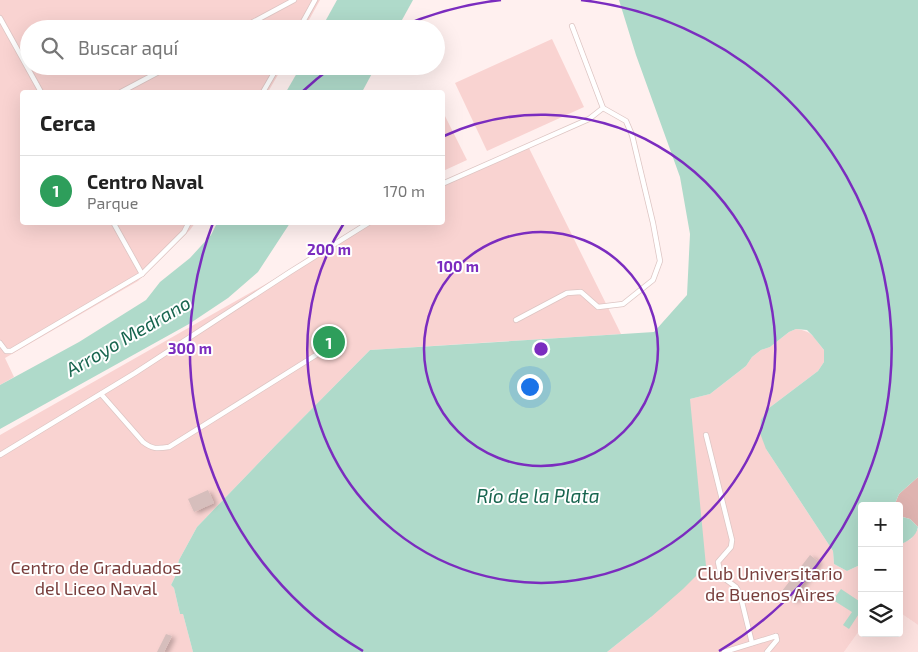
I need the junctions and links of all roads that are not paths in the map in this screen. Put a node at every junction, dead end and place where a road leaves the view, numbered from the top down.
1 (294, 0) edge
2 (315, 0) edge
3 (0, 18) edge
4 (257, 20) edge
5 (304, 20) edge
6 (572, 26) dead end
7 (20, 54) edge
8 (32, 75) edge
9 (153, 75) edge
10 (273, 75) edge
11 (40, 90) edge
12 (125, 90) edge
13 (264, 90) edge
14 (603, 108) junction
15 (445, 183) edge
16 (115, 225) edge
17 (188, 225) edge
18 (365, 225) edge
19 (142, 274) junction
20 (516, 320) dead end
21 (0, 343) edge
22 (316, 356) dead end
23 (101, 394) junction
24 (706, 435) dead end
25 (0, 455) edge
26 (752, 644) junction
27 (724, 652) edge
28 (767, 652) edge

1 - 4 lane
2 - 5 lane
3 - 7 lane
6 - 14 lane
8 - 11 lane
9 - 12 lane
10 - 13 lane
14 - 15 lane
14 - 20 lane
16 - 19 lane
17 - 19 lane
18 - 23 lane
19 - 21 lane
22 - 23 lane
23 - 25 lane
24 - 26 lane
26 - 27 lane
26 - 28 lane

